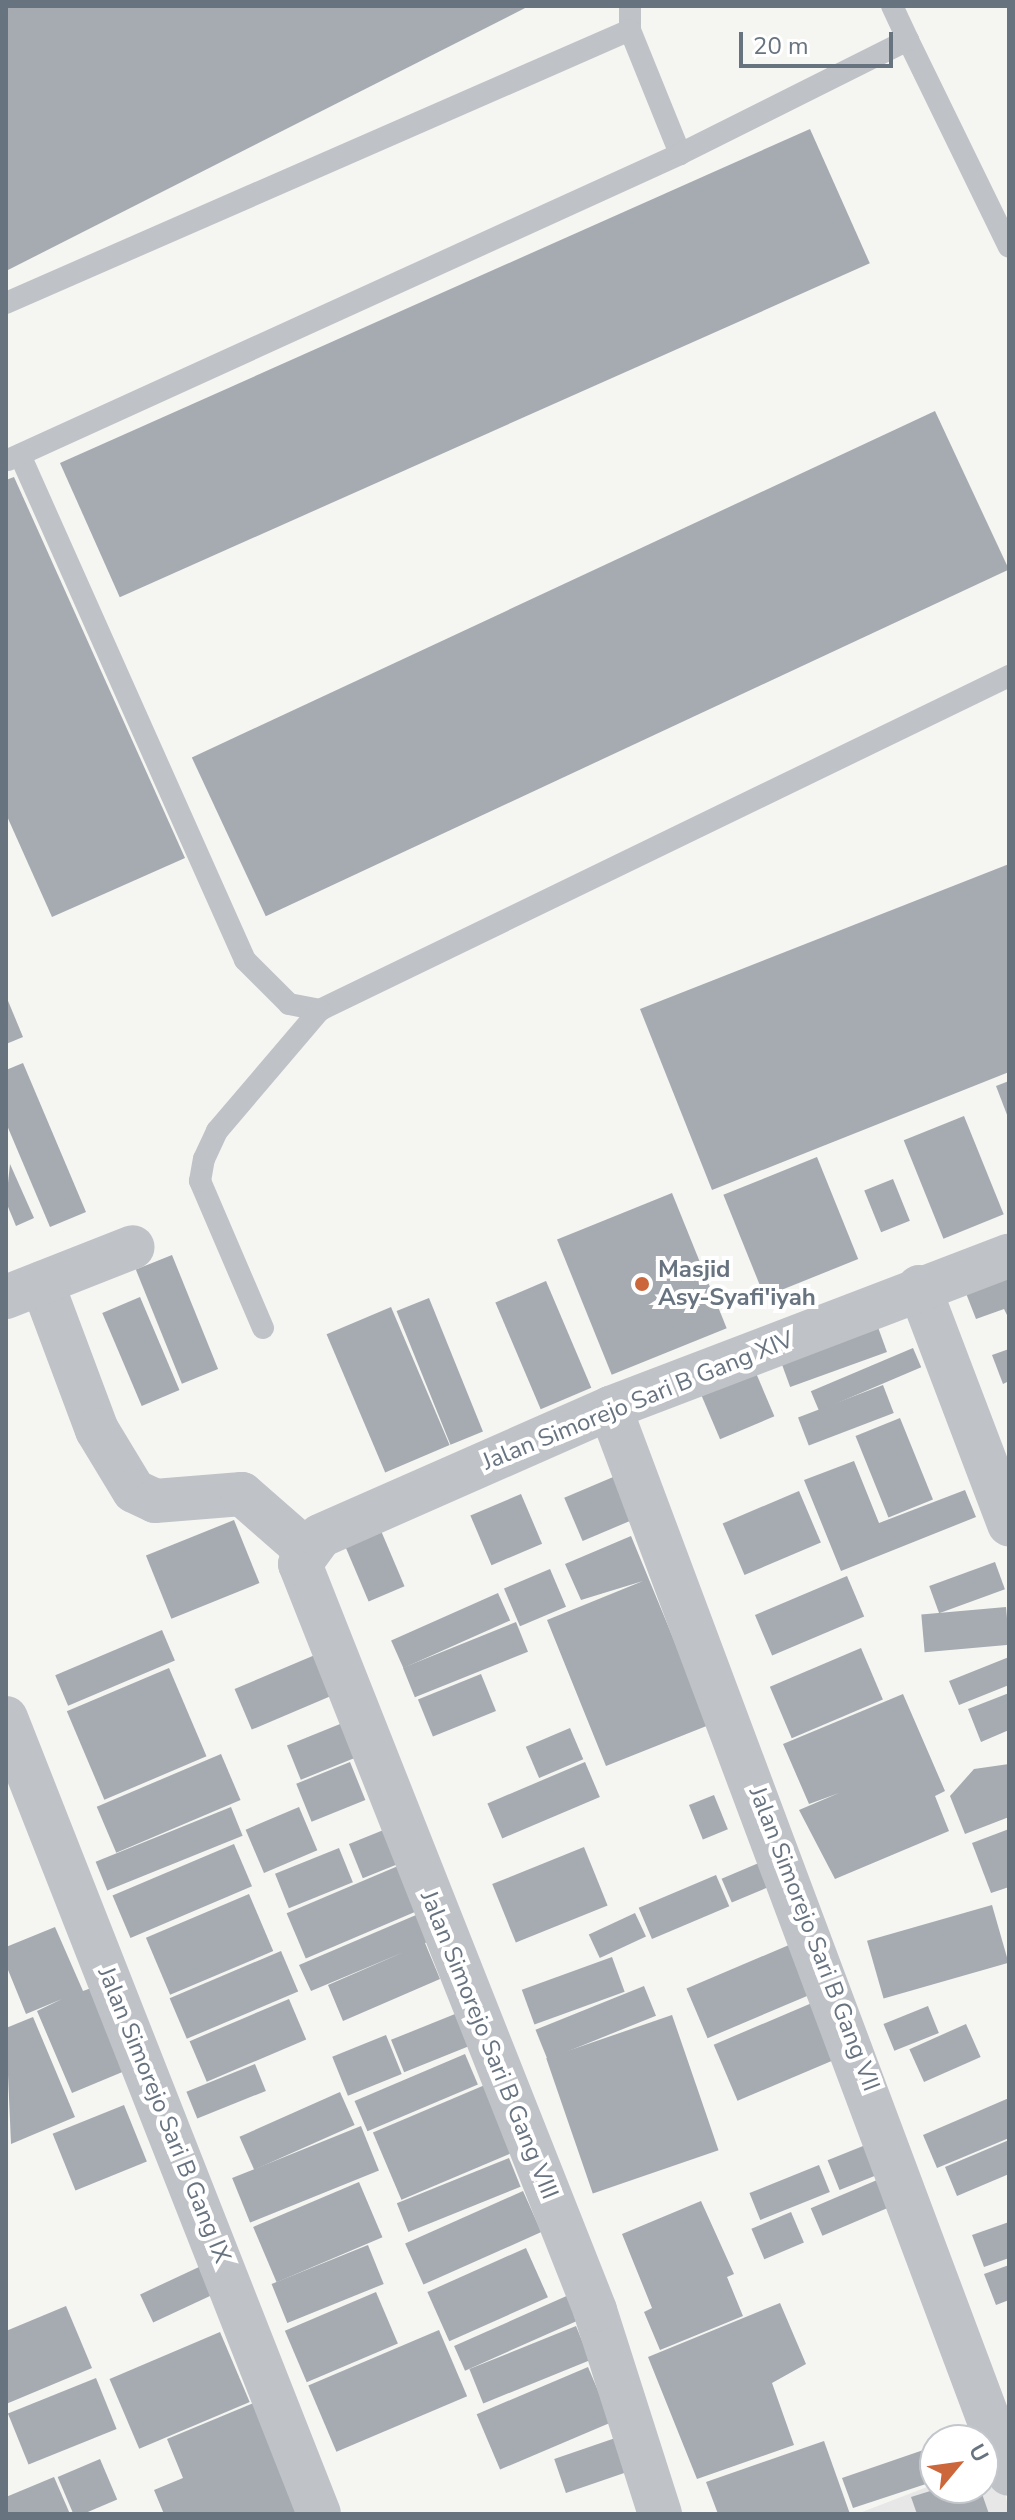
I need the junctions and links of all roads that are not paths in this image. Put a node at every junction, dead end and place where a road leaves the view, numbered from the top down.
1 (630, 6) edge
2 (892, 6) edge
3 (630, 30) junction
4 (908, 40) junction
5 (680, 154) junction
6 (1009, 247) edge
7 (6, 303) edge
8 (13, 458) edge
9 (1009, 676) edge
10 (320, 1010) junction
11 (133, 1247) dead end
12 (1009, 1256) edge
13 (919, 1287) junction
14 (24, 1290) edge
15 (263, 1328) dead end
16 (610, 1408) junction
17 (1009, 1524) edge
18 (304, 1566) junction
19 (6, 1718) edge
20 (1009, 2474) edge
21 (319, 2514) edge
22 (660, 2514) edge

1 - 3 lane
2 - 4 lane
3 - 5 lane
3 - 7 lane
4 - 5 lane
4 - 6 lane
5 - 8 lane
8 - 10 lane
9 - 10 lane
10 - 15 lane
11 - 14 street
12 - 13 street, Jalan Simorejo Sari B Gang XIV
13 - 16 street, Jalan Simorejo Sari B Gang XIV
13 - 17 street
14 - 18 street
16 - 18 street, Jalan Simorejo Sari B Gang XIV
16 - 20 street, Jalan Simorejo Sari B Gang VII
18 - 22 street, Jalan Simorejo Sari B Gang VIII
19 - 21 street, Jalan Simorejo Sari B Gang IX

